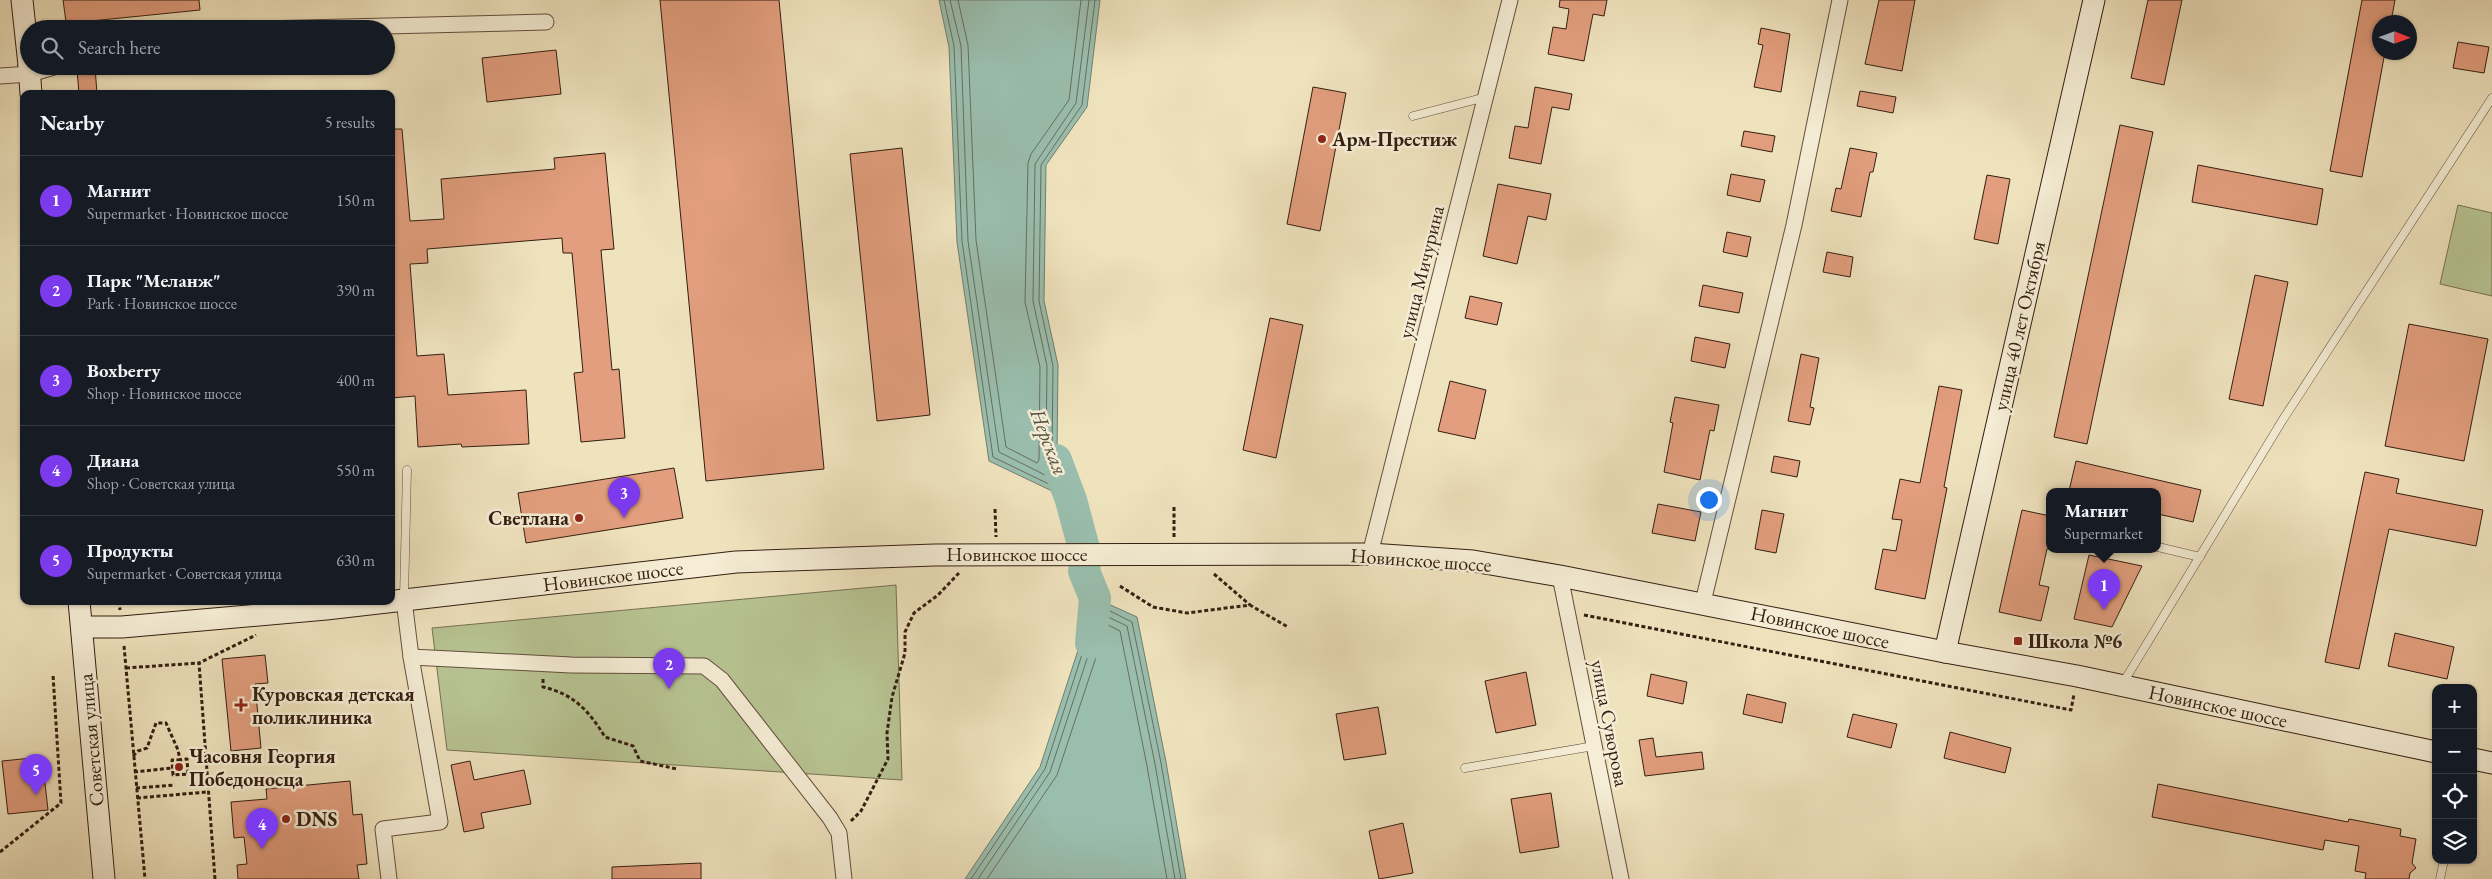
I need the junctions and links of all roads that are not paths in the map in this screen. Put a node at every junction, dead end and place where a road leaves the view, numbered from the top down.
1 (22, 0) edge
2 (1510, 0) edge
3 (1840, 0) edge
4 (2094, 0) edge
5 (24, 20) edge
6 (546, 22) dead end
7 (395, 26) edge
8 (30, 75) edge
9 (0, 76) edge
10 (1486, 97) junction
11 (2492, 98) edge
12 (1414, 116) dead end
13 (408, 470) dead end
14 (2161, 548) edge
15 (1370, 554) junction
16 (2200, 557) junction
17 (1560, 576) junction
18 (404, 600) junction
19 (395, 601) edge
20 (1703, 602) junction
21 (79, 605) edge
22 (358, 605) edge
23 (82, 627) junction
24 (1945, 652) junction
25 (411, 657) junction
26 (2122, 685) junction
27 (1594, 746) junction
28 (2432, 751) edge
29 (2477, 760) edge
30 (2492, 763) edge
31 (1465, 768) dead end
32 (2443, 864) edge
33 (104, 879) edge
34 (389, 879) edge
35 (844, 879) edge
36 (1621, 879) edge
37 (2440, 879) edge

1 - 5 street
2 - 10 street, улица Мичурина
3 - 20 street
4 - 24 street, улица 40 лет Октября
6 - 7 street
8 - 9 street
10 - 12 lane
10 - 15 street, улица Мичурина
11 - 16 lane
13 - 18 lane
14 - 16 lane
15 - 17 street, Новинское шоссе
15 - 18 street, Новинское шоссе
16 - 26 lane
17 - 20 street, Новинское шоссе
17 - 27 street, улица Суворова
18 - 19 street, Новинское шоссе
18 - 25 street
20 - 24 street, Новинское шоссе
21 - 23 street, Советская улица
22 - 23 street, Новинское шоссе
23 - 33 street, Советская улица
24 - 26 street, Новинское шоссе
25 - 34 street
25 - 35 street
26 - 28 street, Новинское шоссе
27 - 31 lane
27 - 36 street, улица Суворова
29 - 30 street
32 - 37 lane

